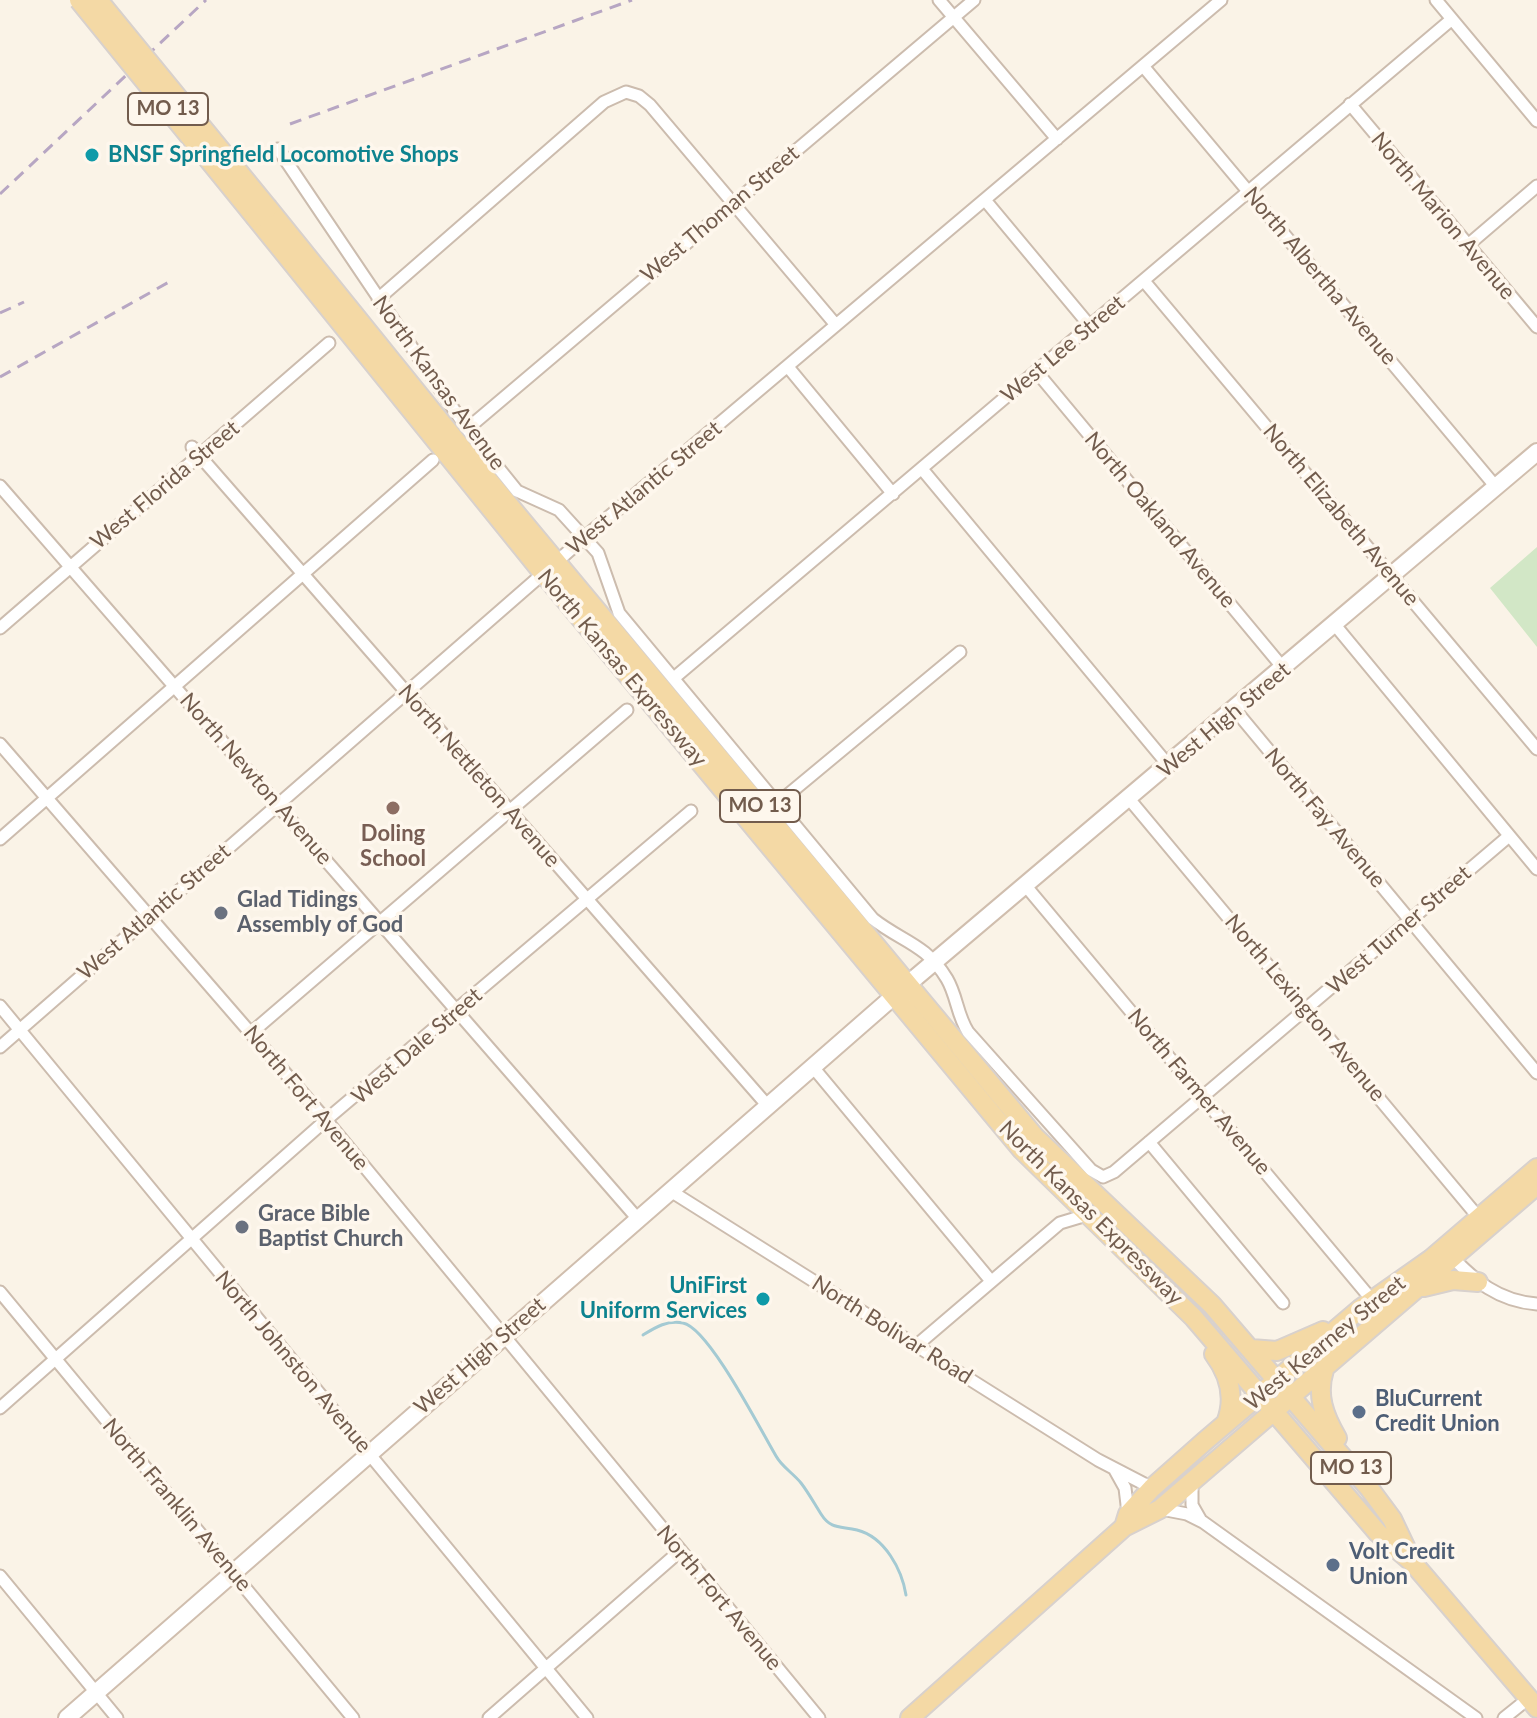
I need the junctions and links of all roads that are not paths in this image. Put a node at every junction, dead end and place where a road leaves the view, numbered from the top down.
1 (79, 0) edge
2 (98, 0) edge
3 (939, 0) edge
4 (974, 0) edge
5 (1221, 0) edge
6 (1436, 0) edge
7 (953, 17) junction
8 (1452, 19) junction
9 (1143, 66) junction
10 (1350, 104) junction
11 (1537, 121) edge
12 (1057, 139) junction
13 (278, 149) dead end
14 (1537, 186) edge
15 (1249, 192) junction
16 (985, 200) junction
17 (734, 203) junction
18 (262, 213) junction
19 (1468, 245) junction
20 (1144, 281) junction
21 (378, 299) junction
22 (836, 325) junction
23 (1090, 326) junction
24 (1537, 327) edge
25 (329, 343) dead end
26 (788, 367) junction
27 (1036, 371) junction
28 (467, 429) junction
29 (196, 452) junction
30 (1537, 452) edge
31 (433, 460) dead end
32 (922, 469) junction
33 (0, 486) edge
34 (1496, 487) junction
35 (893, 494) junction
36 (585, 537) junction
37 (69, 566) junction
38 (550, 568) junction
39 (303, 574) junction
40 (1393, 577) junction
41 (1335, 625) junction
42 (0, 628) edge
43 (960, 652) dead end
44 (1284, 669) junction
45 (674, 678) junction
46 (175, 685) junction
47 (406, 692) junction
48 (627, 710) dead end
49 (1236, 711) junction
50 (0, 744) edge
51 (1537, 749) edge
52 (1169, 766) junction
53 (47, 798) junction
54 (1130, 800) junction
55 (277, 803) junction
56 (778, 803) junction
57 (691, 811) dead end
58 (509, 812) junction
59 (1509, 836) junction
60 (0, 839) edge
61 (1537, 869) edge
62 (1025, 885) junction
63 (587, 901) junction
64 (151, 915) junction
65 (1409, 921) junction
66 (381, 922) junction
67 (934, 962) junction
68 (901, 990) junction
69 (0, 1006) edge
70 (1306, 1010) junction
71 (457, 1011) junction
72 (18, 1030) junction
73 (251, 1033) junction
74 (0, 1047) edge
75 (812, 1066) junction
76 (1537, 1073) edge
77 (1203, 1097) junction
78 (767, 1105) junction
79 (326, 1120) junction
80 (1149, 1142) junction
81 (1537, 1168) edge
82 (1103, 1177) joint
83 (1537, 1185) edge
84 (669, 1190) junction
85 (1067, 1192) junction
86 (1091, 1214) junction
87 (637, 1218) junction
88 (1479, 1218) junction
89 (1060, 1223) junction
90 (191, 1239) junction
91 (1449, 1253) junction
92 (1151, 1272) junction
93 (991, 1281) junction
94 (1478, 1282) junction
95 (1417, 1290) junction
96 (0, 1292) edge
97 (1283, 1303) dead end
98 (1537, 1304) edge
99 (1366, 1305) junction
100 (503, 1336) junction
101 (917, 1345) junction
102 (1251, 1349) junction
103 (55, 1359) junction
104 (1324, 1370) junction
105 (1277, 1380) junction
106 (1259, 1395) junction
107 (1291, 1397) junction
108 (0, 1408) edge
109 (1274, 1412) junction
110 (1226, 1423) junction
111 (369, 1454) junction
112 (1114, 1469) junction
113 (1193, 1481) junction
114 (1152, 1488) junction
115 (1160, 1509) junction
116 (1392, 1519) junction
117 (1126, 1520) junction
118 (1203, 1522) junction
119 (680, 1551) junction
120 (1413, 1563) junction
121 (233, 1573) junction
122 (0, 1576) edge
123 (546, 1668) junction
124 (96, 1692) junction
125 (1533, 1703) edge
126 (1466, 1716) edge
127 (67, 1718) edge
128 (117, 1718) edge
129 (353, 1718) edge
130 (489, 1718) edge
131 (587, 1718) edge
132 (819, 1718) edge
133 (910, 1718) edge
134 (1504, 1718) edge

1 - 18 main road, North Kansas Expressway / MO 13, bridge
2 - 18 main road, North Kansas Expressway / MO 13, bridge
3 - 7 street
4 - 7 street, West Thoman Street
5 - 9 street, West Atlantic Street
6 - 8 street
7 - 12 street
7 - 17 street, West Thoman Street
8 - 10 street, West Lee Street
8 - 11 street
9 - 12 street, West Atlantic Street
9 - 15 street, North Albertha Avenue
10 - 15 street, West Lee Street
10 - 19 street, North Marion Avenue
12 - 16 street, West Atlantic Street
13 - 21 street, North Kansas Avenue
14 - 19 street
15 - 20 street, West Lee Street
15 - 34 street, North Albertha Avenue
16 - 22 street, West Atlantic Street
16 - 23 street
17 - 21 street
17 - 22 street
17 - 28 street, West Thoman Street
18 - 38 main road, North Kansas Expressway / MO 13
19 - 24 street, North Marion Avenue
20 - 23 street, West Lee Street
20 - 40 street, North Elizabeth Avenue
21 - 28 street, North Kansas Avenue
22 - 26 street, West Atlantic Street
23 - 27 street, West Lee Street
25 - 29 street, West Florida Street
26 - 35 street
26 - 36 street, West Atlantic Street
27 - 32 street, West Lee Street
27 - 44 street, North Oakland Avenue
28 - 36 street, North Kansas Avenue
29 - 37 street, West Florida Street
29 - 39 street, North Nettleton Avenue
30 - 34 street, West High Street
31 - 39 street
32 - 35 street, West Lee Street
32 - 52 street
33 - 37 street, North Newton Avenue
34 - 40 street, West High Street
35 - 45 street, West Lee Street
36 - 38 street, West Atlantic Street
36 - 45 street, North Kansas Avenue
37 - 42 street, West Florida Street
37 - 46 street, North Newton Avenue
38 - 47 street, West Atlantic Street
38 - 68 main road, North Kansas Expressway / MO 13
38 - 68 main road, North Kansas Expressway / MO 13
39 - 46 street
39 - 47 street, North Nettleton Avenue
40 - 41 street, West High Street
40 - 51 street, North Elizabeth Avenue
41 - 44 street, West High Street
41 - 59 street
43 - 56 street
44 - 49 street, West High Street
45 - 56 street, North Kansas Avenue
46 - 53 street
46 - 55 street, North Newton Avenue
47 - 55 street, West Atlantic Street
47 - 58 street, North Nettleton Avenue
48 - 58 street
49 - 52 street, West High Street
49 - 65 street, North Fay Avenue
50 - 53 street, North Fort Avenue
52 - 54 street, West High Street
53 - 60 street
53 - 64 street, North Fort Avenue
54 - 62 street, West High Street
54 - 70 street, North Lexington Avenue
55 - 64 street, West Atlantic Street
55 - 66 street, North Newton Avenue
56 - 67 street, North Kansas Avenue
57 - 63 street, West Dale Street
58 - 63 street, North Nettleton Avenue
58 - 66 street
59 - 61 street
59 - 65 street, West Turner Street
62 - 67 street, West High Street
62 - 77 street, North Farmer Avenue
63 - 71 street, West Dale Street
63 - 78 street, North Nettleton Avenue
64 - 72 street, West Atlantic Street
64 - 73 street, North Fort Avenue
65 - 70 street, West Turner Street
65 - 76 street, North Fay Avenue
66 - 71 street, North Newton Avenue
66 - 73 street
67 - 68 street, West High Street
67 - 82 street, North Kansas Avenue
68 - 75 street, West High Street
68 - 85 main road, North Kansas Expressway / MO 13
68 - 102 main road, North Kansas Expressway / MO 13
69 - 72 street, North Johnston Avenue
70 - 77 street, West Turner Street
70 - 88 street, North Lexington Avenue
71 - 79 street, West Dale Street
71 - 87 street, North Newton Avenue
72 - 74 street, West Atlantic Street
72 - 90 street, North Johnston Avenue
73 - 79 street, North Fort Avenue
75 - 78 street, West High Street
75 - 93 street
77 - 80 street, West Turner Street
77 - 99 street, North Farmer Avenue
78 - 84 street, West High Street
79 - 90 street, West Dale Street
79 - 100 street, North Fort Avenue
80 - 82 street, West Turner Street
80 - 97 street
81 - 88 main road, West Kearney Street
83 - 91 main road, West Kearney Street
84 - 87 street, West High Street
84 - 101 street, North Bolivar Road
85 - 86 main road, North Kansas Expressway / MO 13
85 - 89 street
86 - 89 street
86 - 92 main road, North Kansas Expressway / MO 13
87 - 100 street, West High Street
88 - 91 main road, West Kearney Street
89 - 93 street
90 - 103 street, West Dale Street
90 - 111 street, North Johnston Avenue
91 - 94 street
91 - 95 main road, West Kearney Street
91 - 99 main road, West Kearney Street
92 - 106 main road, North Kansas Expressway / MO 13
92 - 110 main road
93 - 101 street
94 - 95 main road
94 - 98 street
95 - 104 main road, West Kearney Street
96 - 103 street, North Franklin Avenue
99 - 102 main road
99 - 105 main road, West Kearney Street
100 - 111 street, West High Street
100 - 119 street, North Fort Avenue
101 - 112 street, North Bolivar Road
102 - 105 main road, North Kansas Expressway / MO 13
103 - 108 street, West Dale Street
103 - 121 street, North Franklin Avenue
104 - 107 main road, West Kearney Street
104 - 116 main road
105 - 106 main road, West Kearney Street
105 - 107 main road, North Kansas Expressway / MO 13
106 - 109 main road, North Kansas Expressway / MO 13
106 - 110 main road, West Kearney Street
107 - 109 main road, West Kearney Street
107 - 116 main road, North Kansas Expressway / MO 13
109 - 113 main road, West Kearney Street
109 - 120 main road, North Kansas Expressway / MO 13
110 - 114 main road, West Kearney Street
111 - 121 street, West High Street
111 - 123 street, North Johnston Avenue
112 - 114 street, North Bolivar Road
112 - 117 street
113 - 115 main road, West Kearney Street
113 - 118 street
114 - 117 main road, West Kearney Street
115 - 117 main road, West Kearney Street
115 - 118 street
116 - 120 main road, North Kansas Expressway / MO 13
117 - 133 main road, West Kearney Street
118 - 126 street
119 - 123 street
119 - 132 street, North Fort Avenue
120 - 125 main road, North Kansas Expressway / MO 13
121 - 124 street, West High Street
121 - 129 street, North Franklin Avenue
122 - 124 street
123 - 130 street
123 - 131 street, North Johnston Avenue
124 - 127 street, West High Street
124 - 128 street
125 - 134 street

